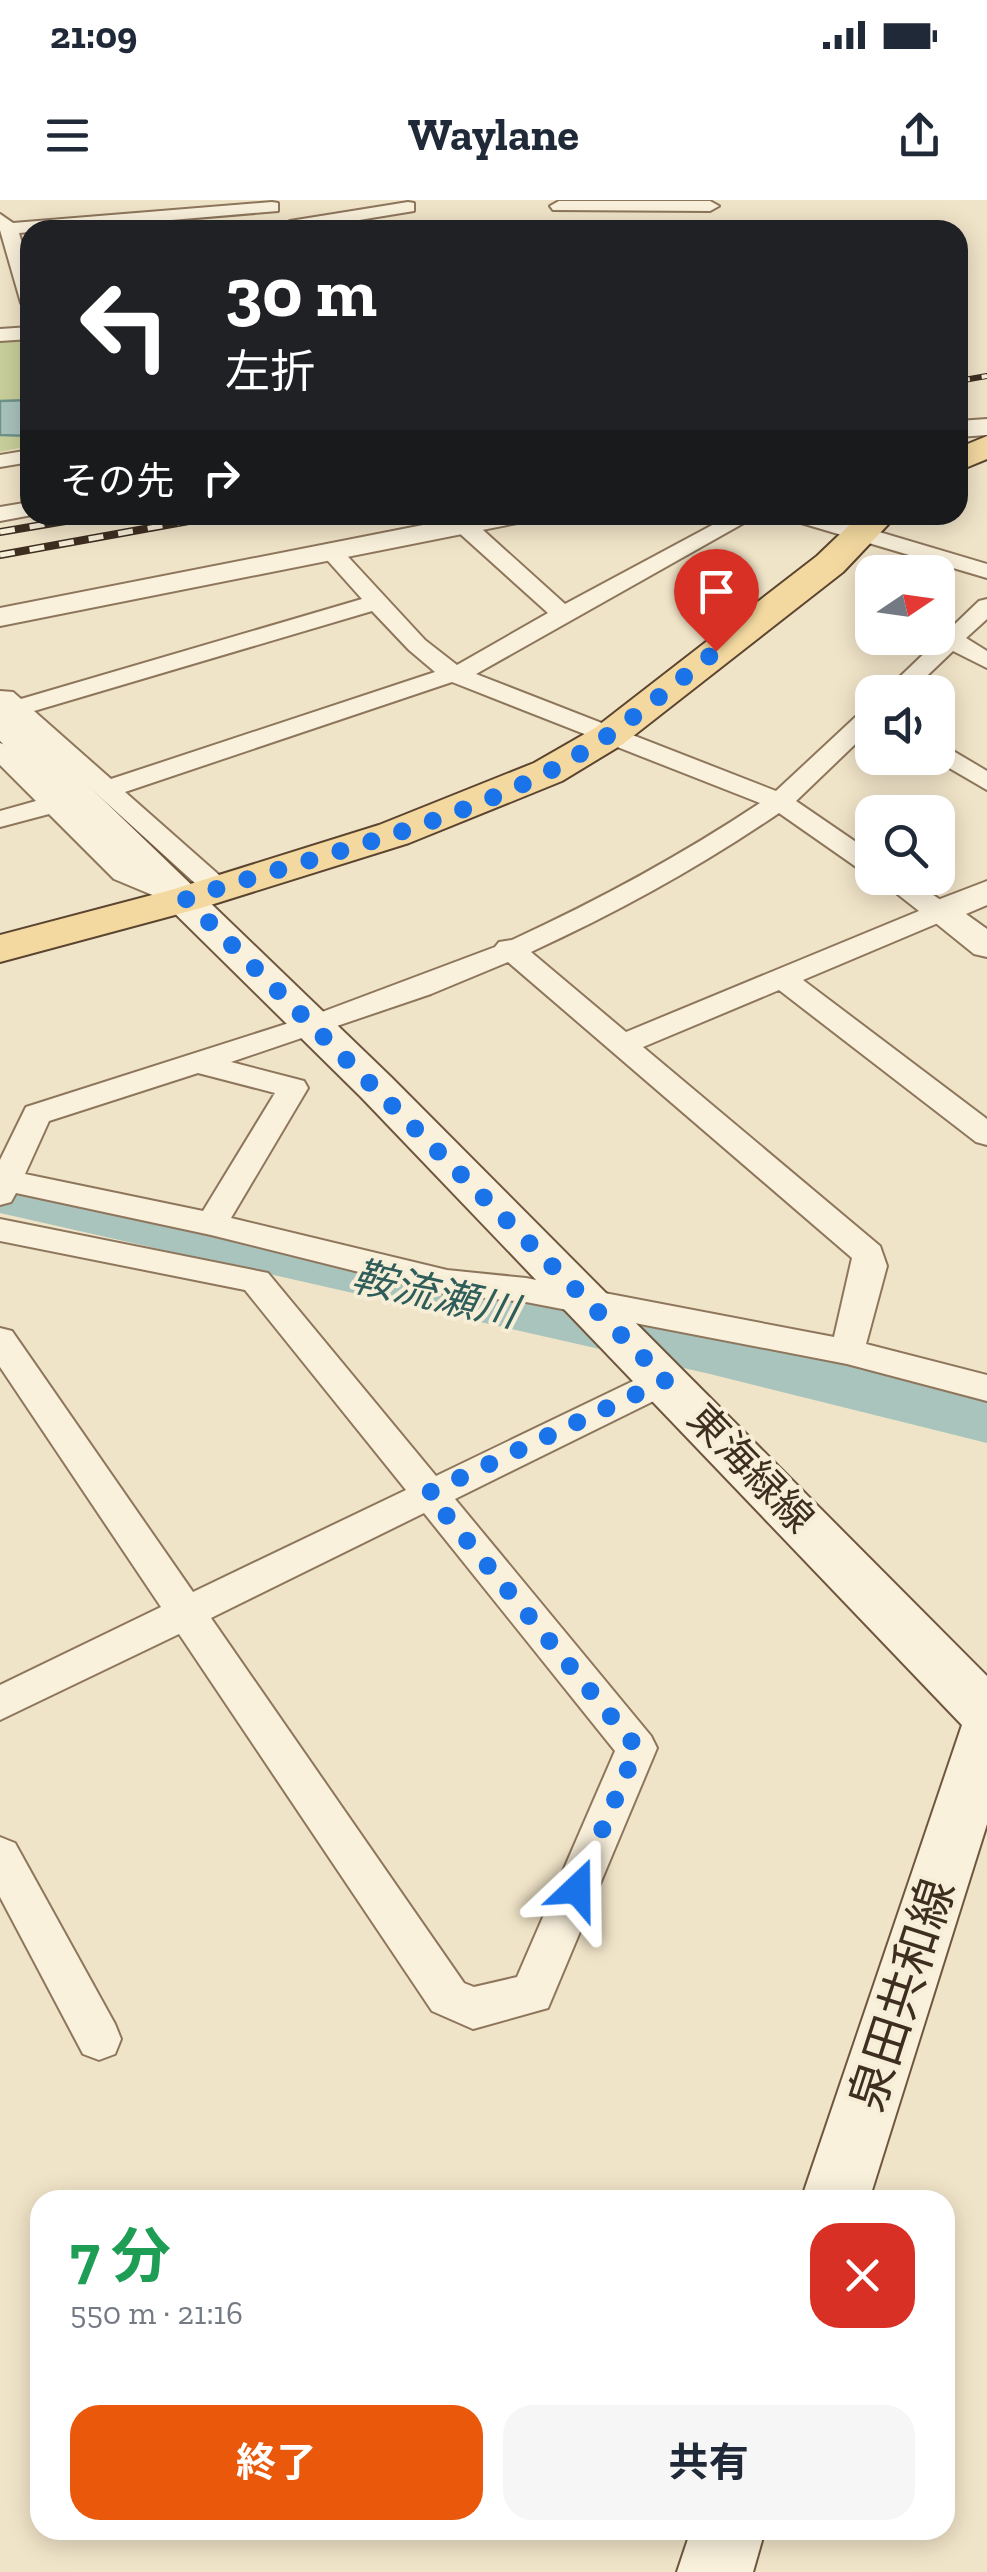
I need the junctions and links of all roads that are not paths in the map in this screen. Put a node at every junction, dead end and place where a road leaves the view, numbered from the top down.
1 (557, 203) edge
2 (708, 203) edge
3 (269, 204) edge
4 (409, 208) edge
5 (162, 220) edge
6 (339, 220) edge
7 (4, 224) edge
8 (20, 266) edge
9 (470, 525) edge
10 (728, 525) edge
11 (872, 525) edge
12 (465, 526) junction
13 (331, 552) junction
14 (987, 572) edge
15 (377, 602) junction
16 (987, 606) edge
17 (563, 614) junction
18 (0, 617) edge
19 (955, 635) edge
20 (955, 641) edge
21 (934, 655) edge
22 (987, 661) edge
23 (452, 674) junction
24 (914, 675) edge
25 (4, 709) edge
26 (855, 731) edge
27 (609, 736) junction
28 (0, 751) edge
29 (955, 761) edge
30 (987, 782) edge
31 (85, 801) junction
32 (780, 801) junction
33 (0, 818) edge
34 (855, 854) edge
35 (987, 892) edge
36 (202, 894) junction
37 (915, 895) edge
38 (940, 912) junction
39 (987, 946) edge
40 (510, 948) junction
41 (0, 949) edge
42 (782, 978) junction
43 (313, 1025) junction
44 (624, 1044) junction
45 (194, 1063) junction
46 (987, 1135) edge
47 (2, 1184) edge
48 (212, 1224) junction
49 (0, 1230) edge
50 (596, 1312) junction
51 (0, 1340) edge
52 (848, 1352) junction
53 (658, 1372) junction
54 (987, 1388) edge
55 (428, 1493) junction
56 (184, 1612) junction
57 (0, 1704) edge
58 (987, 1713) edge
59 (987, 1732) edge
60 (0, 1856) edge
61 (99, 2039) dead end
62 (838, 2190) edge
63 (725, 2540) edge
64 (715, 2572) edge

1 - 2 street
3 - 5 street
4 - 6 street
7 - 8 street
9 - 12 street
10 - 17 street
11 - 14 street
11 - 27 main road
12 - 13 street
12 - 17 street
13 - 15 street
13 - 18 street
15 - 23 street
15 - 25 street
16 - 19 street
17 - 23 street
20 - 22 street
21 - 24 street
23 - 27 street
23 - 31 street
25 - 31 main road, 東海緑線
26 - 32 street
27 - 32 street
27 - 36 main road
28 - 31 street
29 - 30 street
31 - 33 street
31 - 36 main road, 東海緑線
32 - 34 street
32 - 40 street
35 - 38 street
36 - 41 main road
36 - 43 main road, 東海緑線
37 - 38 street
38 - 39 street
38 - 42 street
40 - 43 street
40 - 44 street
42 - 44 street
42 - 46 street
43 - 45 street
43 - 50 main road, 東海緑線
44 - 52 street
45 - 47 street
45 - 48 street
47 - 48 street
48 - 50 street
49 - 55 street
50 - 52 street
50 - 53 main road, 東海緑線
51 - 56 street
52 - 54 street
53 - 55 street
53 - 58 main road, 東海緑線
55 - 56 street
55 - 56 street
56 - 57 street
59 - 62 main road, 泉田共和線
60 - 61 street
63 - 64 main road

